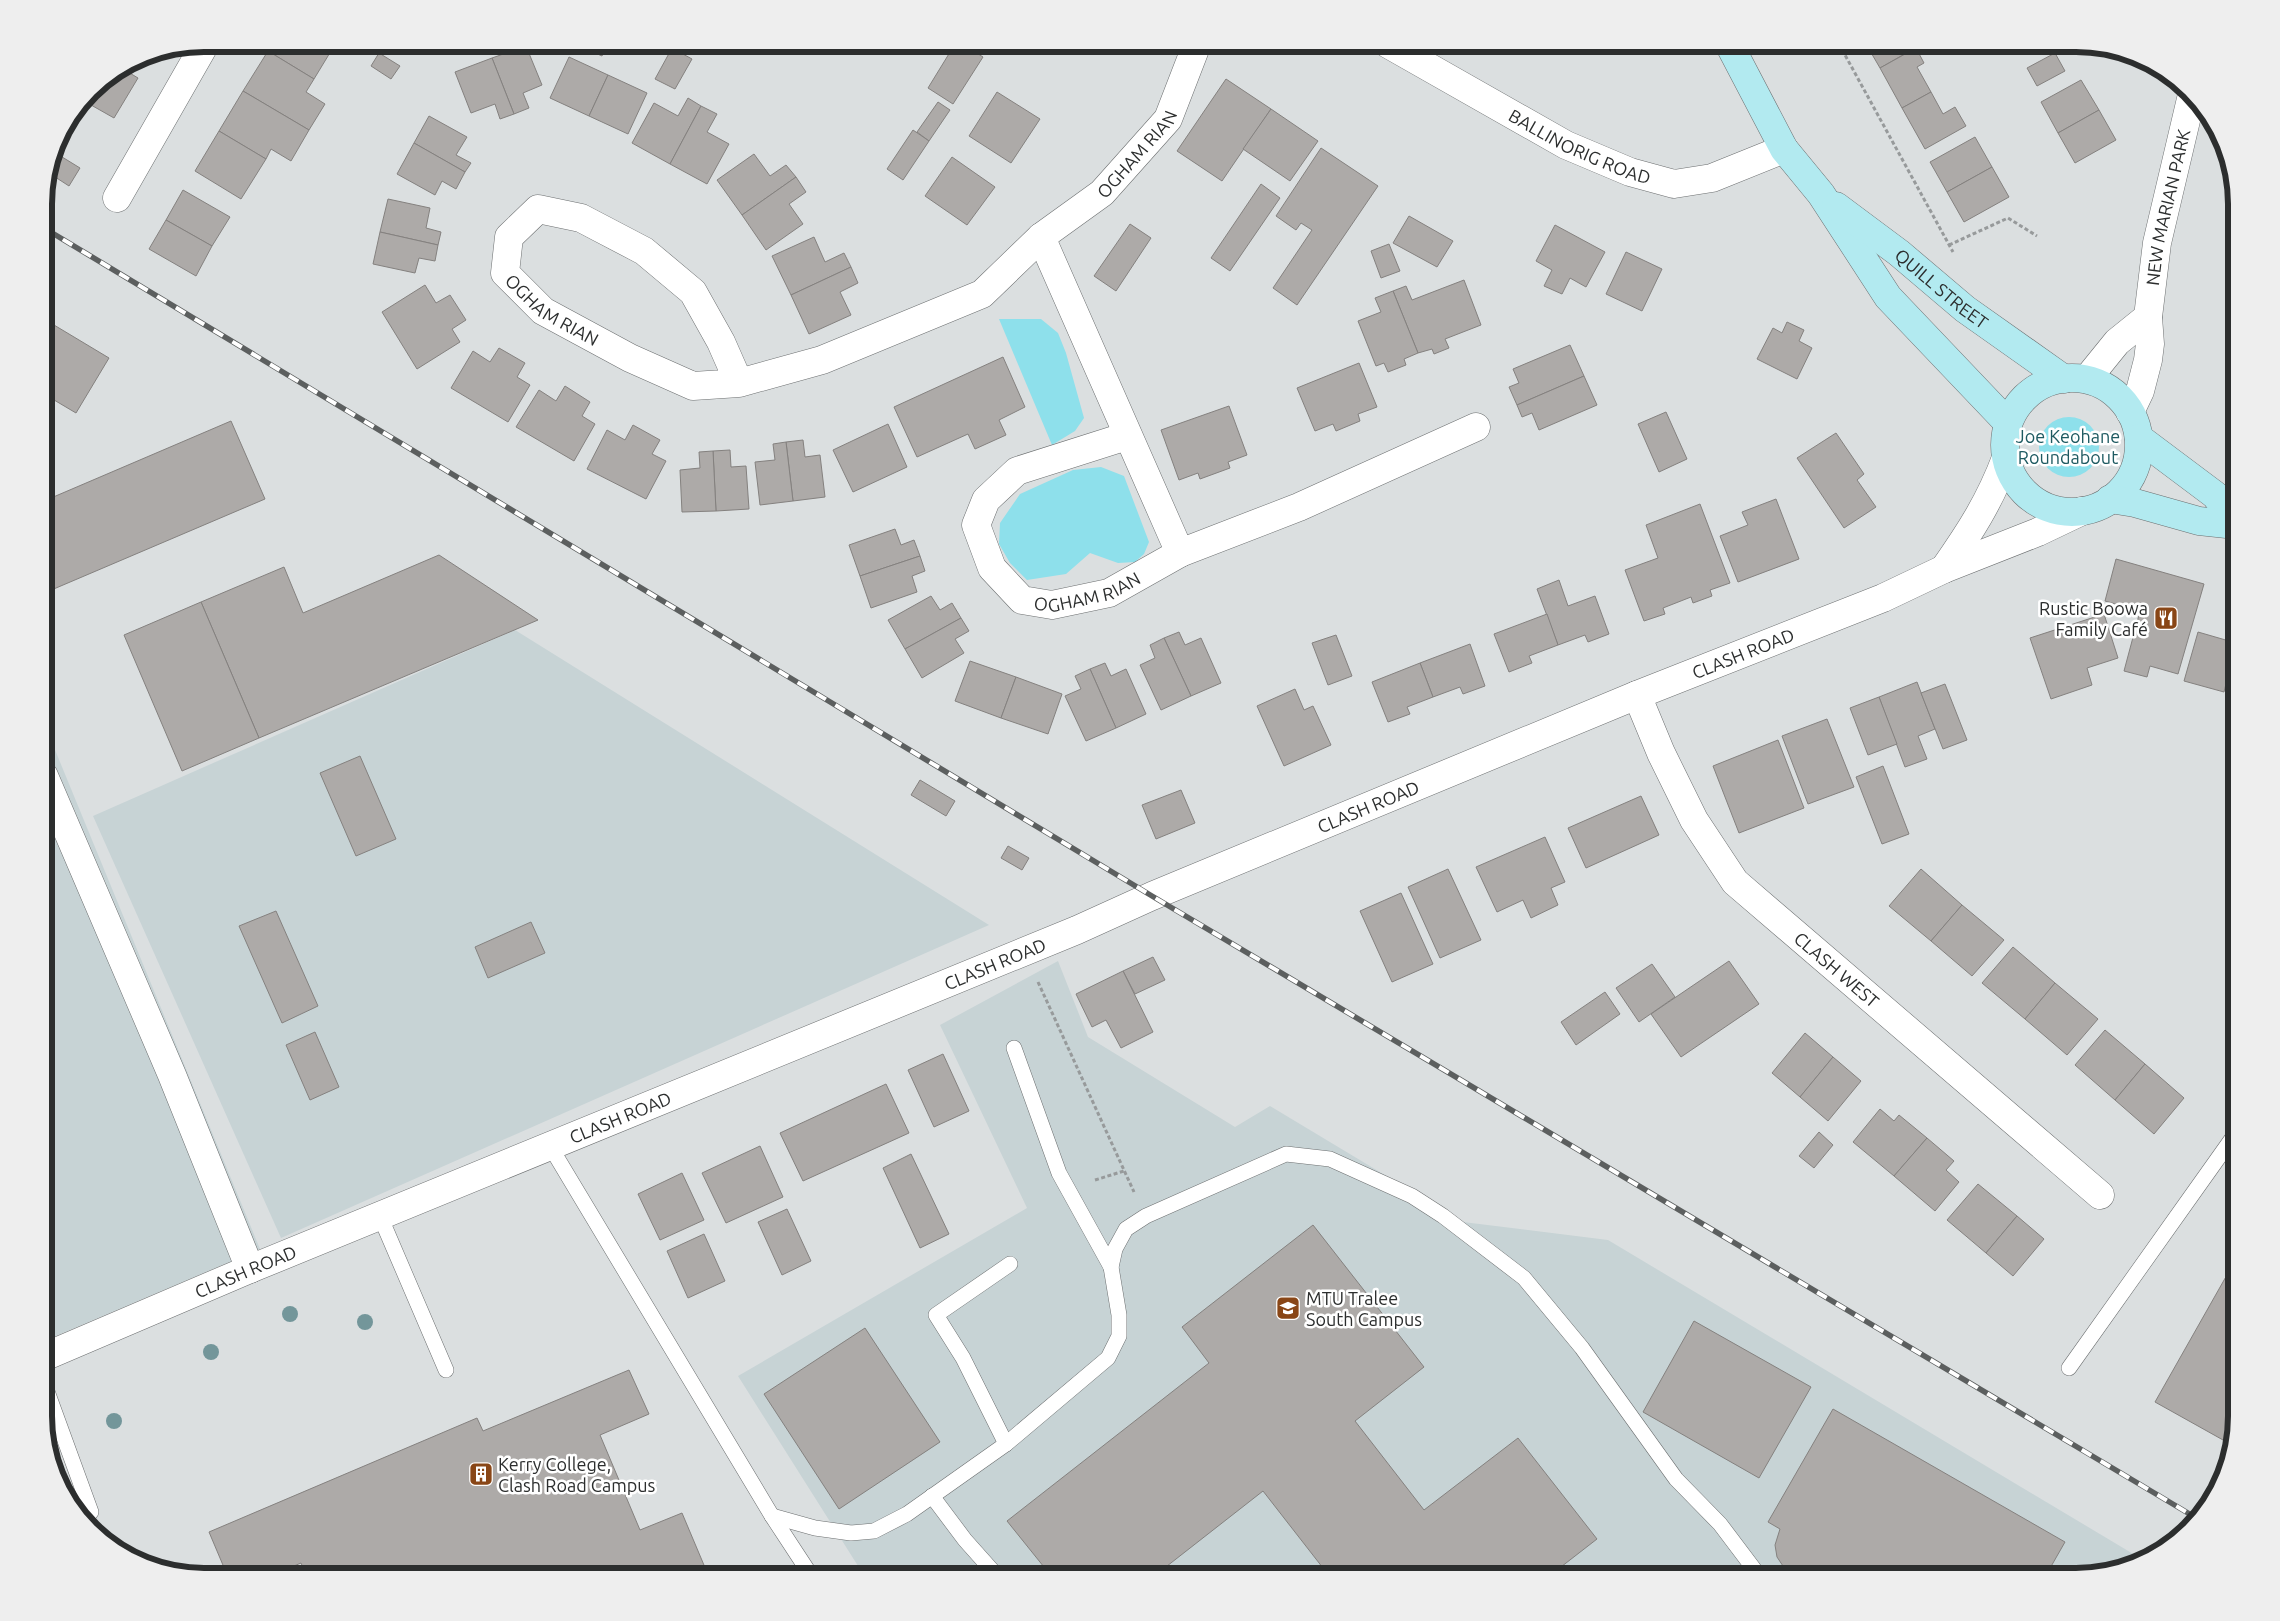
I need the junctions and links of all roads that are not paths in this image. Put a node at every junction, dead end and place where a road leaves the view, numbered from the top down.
1 (200, 53) edge
2 (1194, 53) edge
3 (1404, 53) edge
4 (1734, 53) edge
5 (2190, 105) edge
6 (1784, 149) junction
7 (1821, 194) junction
8 (116, 198) dead end
9 (1041, 237) junction
10 (2148, 317) junction
11 (2076, 379) junction
12 (739, 383) junction
13 (2130, 412) junction
14 (2008, 423) junction
15 (1476, 427) dead end
16 (1127, 436) junction
17 (2139, 438) junction
18 (2006, 458) junction
19 (2110, 499) junction
20 (2082, 511) junction
21 (2228, 512) edge
22 (2228, 523) edge
23 (1180, 554) junction
24 (1944, 569) junction
25 (1637, 695) junction
26 (53, 797) edge
27 (1014, 1048) dead end
28 (2228, 1144) edge
29 (550, 1146) junction
30 (2100, 1195) dead end
31 (380, 1216) junction
32 (1010, 1264) dead end
33 (1111, 1266) junction
34 (250, 1270) junction
35 (53, 1353) edge
36 (2070, 1368) dead end
37 (446, 1370) dead end
38 (53, 1408) edge
39 (1006, 1444) junction
40 (932, 1496) junction
41 (91, 1512) dead end
42 (772, 1516) junction
43 (806, 1568) edge
44 (990, 1568) edge
45 (1753, 1568) edge

1 - 8 street
2 - 9 street, OGHAM RIAN
3 - 6 street, BALLINORIG ROAD
4 - 6 main road, QUILL STREET
5 - 10 street, NEW MARIAN PARK
6 - 7 main road, QUILL STREET
7 - 11 main road, QUILL STREET
7 - 14 main road, QUILL STREET
9 - 12 street, OGHAM RIAN
9 - 16 street
10 - 11 street
10 - 13 street, NEW MARIAN PARK
11 - 13 main road
11 - 14 main road
12 - 12 street, OGHAM RIAN
13 - 17 main road
14 - 18 main road
15 - 23 street, OGHAM RIAN
16 - 23 street
16 - 23 street, OGHAM RIAN
17 - 19 main road
17 - 21 main road
18 - 20 main road
18 - 24 street
19 - 20 main road
19 - 22 main road
20 - 24 street, CLASH ROAD
24 - 25 street, CLASH ROAD
25 - 29 street, CLASH ROAD
25 - 30 street, CLASH WEST
26 - 34 street
27 - 33 lane
28 - 36 lane
29 - 31 street, CLASH ROAD
29 - 42 lane
31 - 34 street, CLASH ROAD
31 - 37 lane
32 - 39 lane
33 - 39 lane
33 - 45 lane
34 - 35 street, CLASH ROAD
38 - 41 lane
39 - 40 lane
40 - 42 lane
40 - 44 lane
42 - 43 lane

